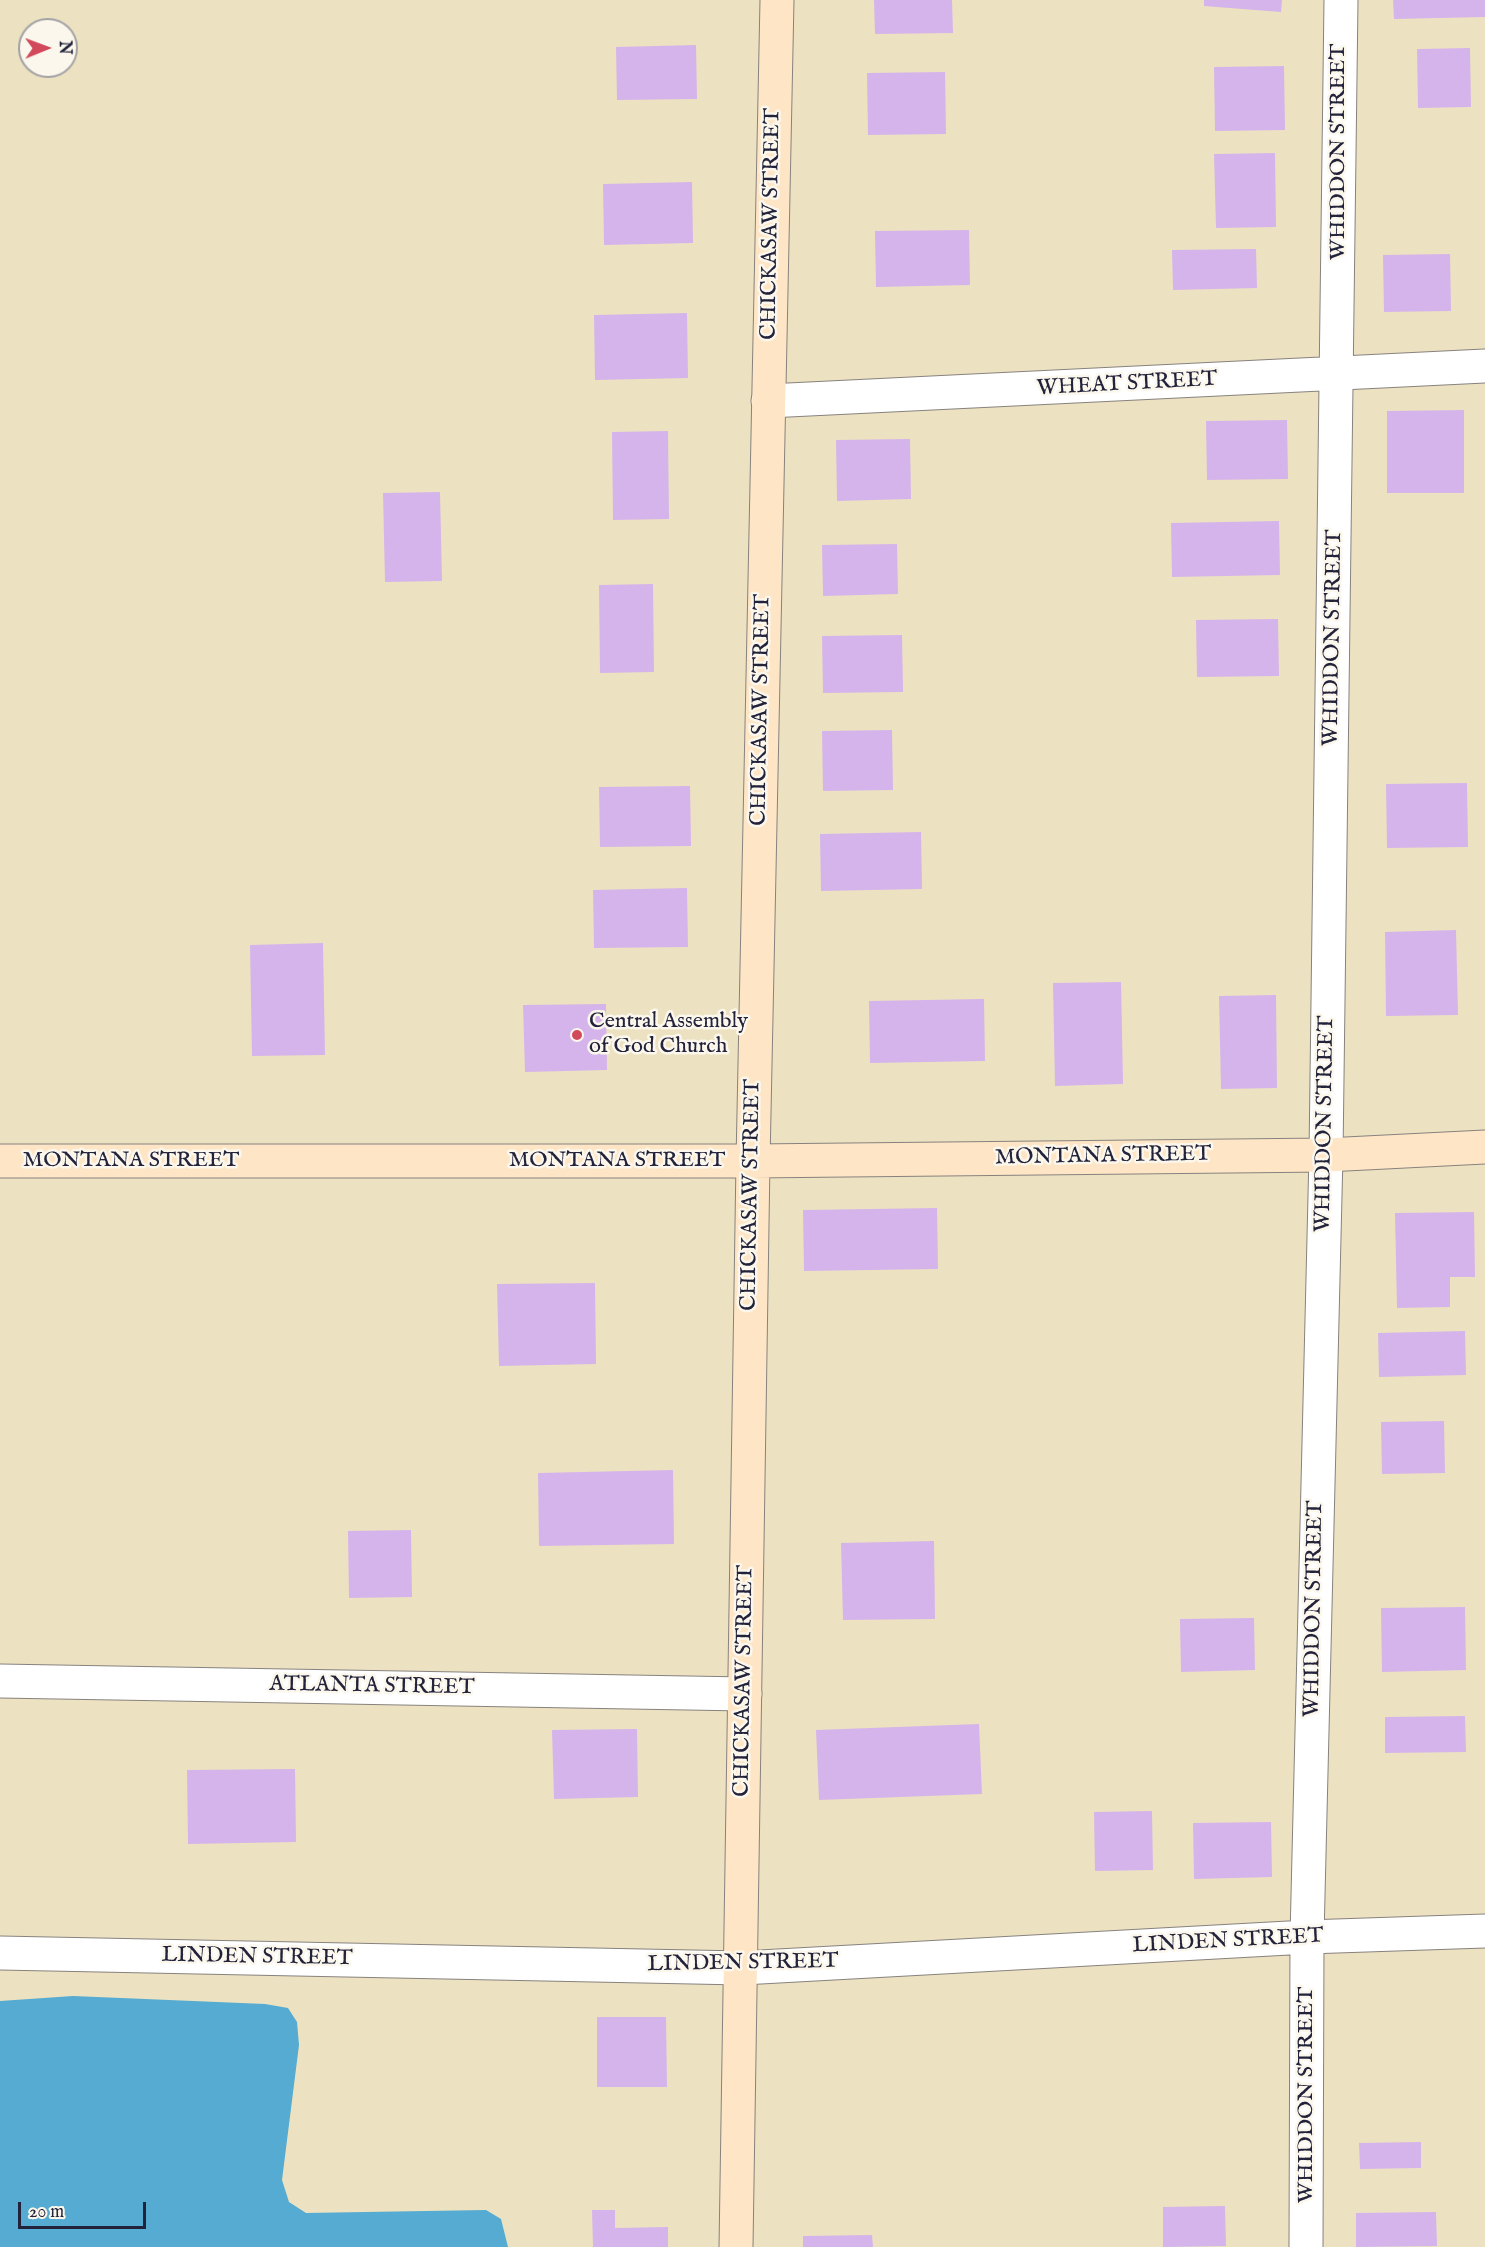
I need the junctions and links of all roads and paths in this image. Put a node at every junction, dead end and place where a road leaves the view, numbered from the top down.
1 (777, 0) edge
2 (1341, 0) edge
3 (1485, 366) edge
4 (1337, 376) junction
5 (768, 402) junction
6 (1485, 1147) edge
7 (1326, 1155) junction
8 (0, 1161) edge
9 (753, 1161) junction
10 (0, 1681) edge
11 (745, 1694) junction
12 (1485, 1931) edge
13 (1307, 1937) junction
14 (0, 1953) edge
15 (742, 1968) junction
16 (736, 2247) edge
17 (1306, 2247) edge

1 - 5 street, CHICKASAW STREET
2 - 4 street, WHIDDON STREET
3 - 4 street, WHEAT STREET
4 - 5 street, WHEAT STREET
4 - 7 street, WHIDDON STREET
5 - 9 street, CHICKASAW STREET
6 - 7 street, MONTANA STREET
7 - 9 street, MONTANA STREET
7 - 13 street, WHIDDON STREET
8 - 9 street, MONTANA STREET
9 - 11 street, CHICKASAW STREET
10 - 11 street, ATLANTA STREET
11 - 15 street, CHICKASAW STREET
12 - 13 street, LINDEN STREET
13 - 15 street, LINDEN STREET
13 - 17 street, WHIDDON STREET
14 - 15 street, LINDEN STREET
15 - 16 street, CHICKASAW STREET

